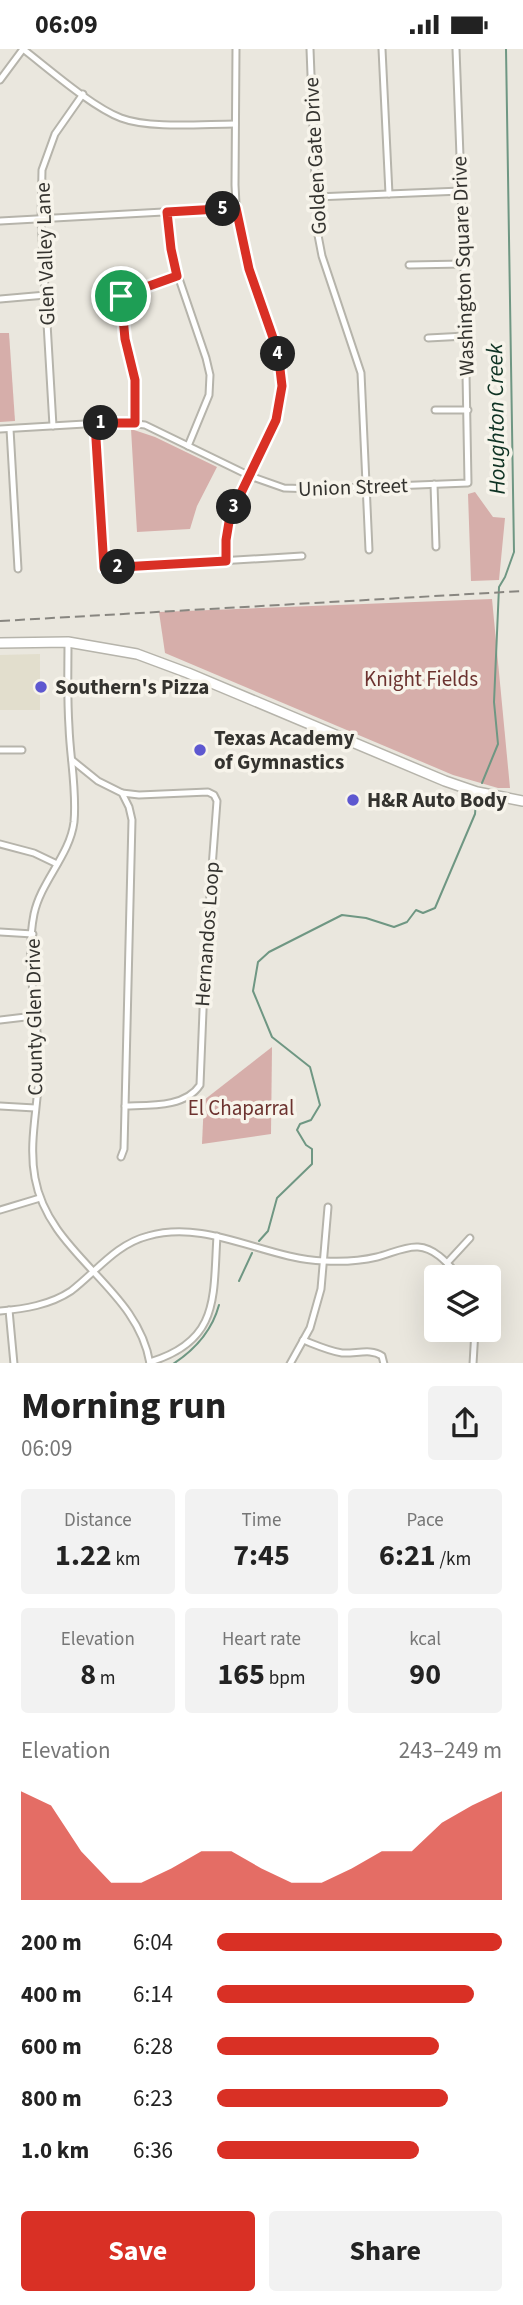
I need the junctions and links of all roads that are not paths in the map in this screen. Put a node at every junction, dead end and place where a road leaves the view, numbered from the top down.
1 (23, 49) edge
2 (236, 49) edge
3 (310, 49) edge
4 (382, 49) edge
5 (456, 49) edge
6 (0, 80) edge
7 (83, 94) junction
8 (235, 124) junction
9 (461, 191) junction
10 (389, 194) junction
11 (316, 197) junction
12 (236, 208) junction
13 (167, 212) junction
14 (41, 220) junction
15 (0, 221) edge
16 (464, 264) junction
17 (409, 265) dead end
18 (177, 276) junction
19 (46, 295) junction
20 (0, 299) edge
21 (466, 336) junction
22 (428, 338) dead end
23 (435, 410) dead end
24 (468, 410) junction
25 (95, 423) junction
26 (135, 423) junction
27 (53, 426) junction
28 (0, 429) edge
29 (10, 429) junction
30 (188, 446) junction
31 (250, 476) junction
32 (468, 483) joint
33 (434, 484) junction
34 (366, 487) junction
35 (436, 547) dead end
36 (369, 549) dead end
37 (302, 556) dead end
38 (226, 561) junction
39 (19, 569) dead end
40 (68, 642) junction
41 (0, 643) edge
42 (0, 750) edge
43 (22, 750) dead end
44 (71, 759) junction
45 (122, 793) junction
46 (523, 801) edge
47 (0, 844) edge
48 (57, 864) junction
49 (0, 932) edge
50 (33, 933) junction
51 (34, 1016) junction
52 (0, 1020) edge
53 (0, 1106) edge
54 (125, 1106) junction
55 (35, 1108) junction
56 (121, 1157) dead end
57 (40, 1198) junction
58 (328, 1207) dead end
59 (0, 1210) edge
60 (217, 1236) junction
61 (470, 1238) dead end
62 (324, 1261) junction
63 (447, 1263) joint
64 (92, 1271) junction
65 (9, 1310) junction
66 (0, 1311) edge
67 (303, 1340) junction
68 (474, 1342) edge
69 (150, 1362) edge
70 (14, 1363) edge
71 (290, 1363) edge
72 (384, 1363) edge
73 (472, 1363) edge

1 - 6 street
1 - 7 street
2 - 8 street
3 - 11 street, Golden Gate Drive
4 - 10 street
5 - 9 street, Washington Square Drive
7 - 8 street
7 - 14 street, Glen Valley Lane
8 - 12 street
9 - 10 street
9 - 16 street, Washington Square Drive
10 - 11 street
11 - 34 street, Golden Gate Drive
12 - 13 street
12 - 31 street
13 - 14 street
13 - 18 street
14 - 15 street
14 - 19 street, Glen Valley Lane
16 - 17 street
16 - 21 street, Washington Square Drive
18 - 26 street
18 - 30 street
19 - 20 street
19 - 27 street, Glen Valley Lane
21 - 22 street
21 - 24 street, Washington Square Drive
23 - 24 street
24 - 32 street, Washington Square Drive
25 - 26 street, Union Street
25 - 27 street, Union Street
25 - 38 street
26 - 30 street, Union Street
27 - 29 street, Union Street
28 - 29 street, Union Street
29 - 39 street
30 - 31 street, Union Street
31 - 34 street, Union Street
31 - 38 street
32 - 33 street, Union Street
33 - 34 street, Union Street
33 - 35 street
34 - 36 street, Golden Gate Drive
37 - 38 street
40 - 41 main road
40 - 44 street, County Glen Drive
40 - 46 main road
42 - 43 street
44 - 45 street, Hernandos Loop
44 - 48 street, County Glen Drive
45 - 54 street
45 - 54 street, Hernandos Loop
47 - 48 street
48 - 50 street, County Glen Drive
49 - 50 street
50 - 51 street, County Glen Drive
51 - 52 street
51 - 55 street, County Glen Drive
53 - 55 street
54 - 56 street
55 - 57 street, County Glen Drive
57 - 59 street
57 - 64 street, County Glen Drive
58 - 62 street
60 - 62 street
60 - 64 street
60 - 69 street
61 - 63 street
62 - 63 street
62 - 67 street
64 - 65 street
64 - 69 street, County Glen Drive
65 - 66 street
65 - 70 street
67 - 71 street
67 - 72 street
68 - 73 street

